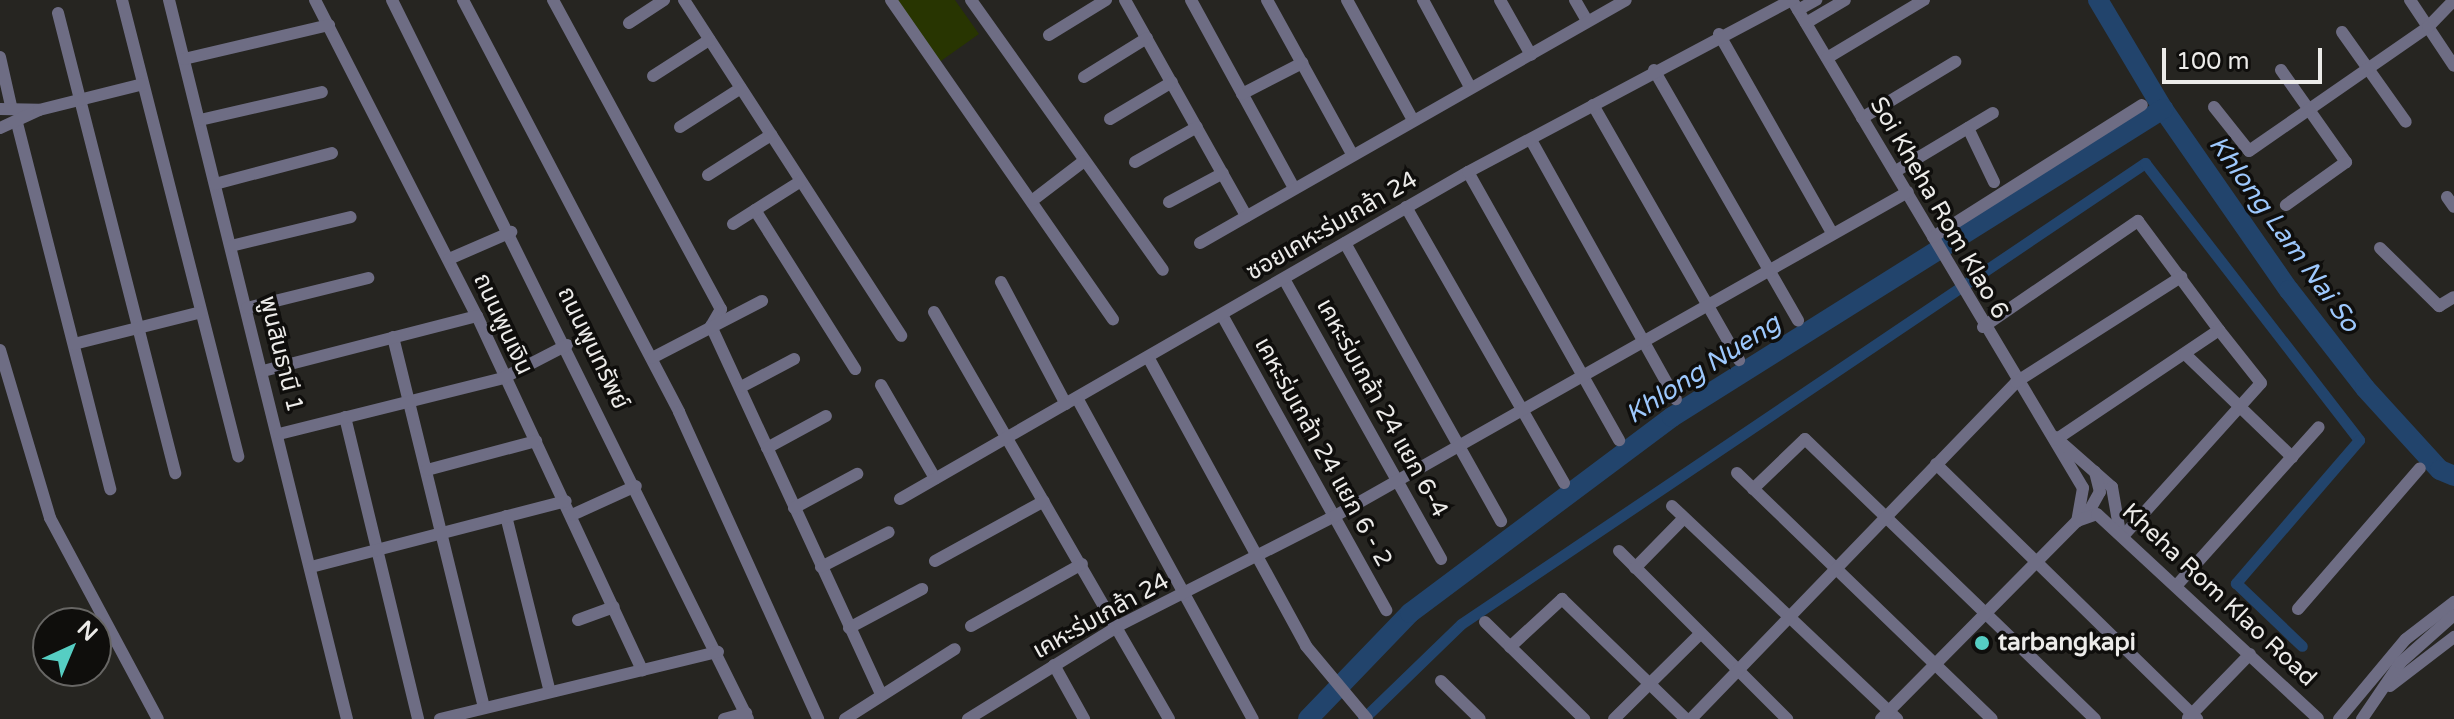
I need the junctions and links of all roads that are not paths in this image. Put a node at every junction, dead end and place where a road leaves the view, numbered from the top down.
1 (122, 0) edge
2 (169, 0) edge
3 (315, 0) edge
4 (392, 0) edge
5 (463, 0) edge
6 (553, 0) edge
7 (664, 0) edge
8 (684, 0) edge
9 (891, 0) edge
10 (971, 0) edge
11 (1125, 0) edge
12 (1191, 0) edge
13 (1267, 0) edge
14 (1347, 0) edge
15 (1423, 0) edge
16 (1500, 0) edge
17 (1575, 0) edge
18 (1626, 0) edge
19 (1816, 0) edge
20 (1845, 0) edge
21 (1924, 0) edge
22 (2410, 0) edge
23 (2454, 0) edge
24 (1103, 1) edge
25 (1794, 3) edge
26 (58, 13) dead end
27 (1587, 21) junction
28 (629, 23) dead end
29 (1806, 23) junction
30 (329, 25) junction
31 (2428, 27) junction
32 (2342, 32) dead end
33 (1719, 34) junction
34 (1049, 35) dead end
35 (1147, 38) junction
36 (709, 40) junction
37 (1531, 55) junction
38 (0, 57) edge
39 (1827, 58) junction
40 (184, 59) junction
41 (1955, 62) dead end
42 (1302, 63) junction
43 (2454, 66) edge
44 (2368, 69) junction
45 (1654, 70) junction
46 (2281, 70) dead end
47 (653, 76) dead end
48 (1084, 77) dead end
49 (1172, 82) junction
50 (143, 84) junction
51 (1470, 87) junction
52 (741, 88) junction
53 (322, 92) dead end
54 (1242, 94) junction
55 (81, 100) junction
56 (1593, 105) junction
57 (2142, 105) dead end
58 (2214, 107) dead end
59 (2310, 109) junction
60 (4, 110) edge
61 (39, 110) junction
62 (1993, 113) dead end
63 (1862, 118) junction
64 (1110, 119) dead end
65 (200, 120) junction
66 (1413, 120) junction
67 (2406, 122) dead end
68 (7, 126) edge
69 (680, 127) dead end
70 (1197, 127) junction
71 (1968, 128) junction
72 (771, 135) junction
73 (1531, 140) junction
74 (332, 153) dead end
75 (1352, 154) junction
76 (1084, 161) junction
77 (1135, 162) dead end
78 (1896, 171) junction
79 (1468, 172) junction
80 (1223, 173) junction
81 (708, 175) dead end
82 (801, 181) junction
83 (1994, 182) dead end
84 (215, 184) junction
85 (1293, 186) junction
86 (1908, 192) junction
87 (1033, 200) junction
88 (1169, 202) dead end
89 (2286, 205) dead end
90 (1406, 207) junction
91 (755, 210) junction
92 (1246, 216) junction
93 (351, 217) dead end
94 (733, 224) dead end
95 (511, 232) junction
96 (1832, 233) junction
97 (1934, 240) junction
98 (1200, 243) dead end
99 (1345, 243) junction
100 (231, 246) junction
101 (2380, 248) dead end
102 (449, 259) junction
103 (1769, 266) junction
104 (1163, 270) dead end
105 (2181, 277) junction
106 (368, 278) dead end
107 (1284, 279) junction
108 (1001, 282) dead end
109 (2454, 297) edge
110 (762, 301) dead end
111 (1709, 302) junction
112 (247, 308) junction
113 (201, 312) junction
114 (934, 312) dead end
115 (1222, 315) junction
116 (477, 316) junction
117 (1113, 320) dead end
118 (1798, 320) dead end
119 (711, 326) junction
120 (1983, 327) junction
121 (139, 328) junction
122 (2219, 330) junction
123 (901, 336) dead end
124 (393, 337) junction
125 (1648, 342) junction
126 (74, 344) junction
127 (567, 345) junction
128 (0, 350) edge
129 (2185, 354) junction
130 (1148, 357) junction
131 (652, 358) junction
132 (794, 359) dead end
133 (1739, 360) dead end
134 (855, 369) dead end
135 (263, 371) junction
136 (1582, 373) junction
137 (503, 378) junction
138 (2016, 382) junction
139 (881, 385) dead end
140 (741, 387) junction
141 (1676, 399) dead end
142 (1071, 401) junction
143 (410, 402) junction
144 (1522, 410) junction
145 (2241, 410) junction
146 (826, 416) dead end
147 (345, 417) junction
148 (2319, 427) dead end
149 (279, 434) junction
150 (1006, 436) junction
151 (2055, 438) junction
152 (1619, 440) dead end
153 (536, 441) junction
154 (1459, 444) junction
155 (767, 448) junction
156 (238, 456) dead end
157 (2292, 457) junction
158 (2088, 459) junction
159 (1936, 464) junction
160 (2420, 468) dead end
161 (427, 470) junction
162 (175, 473) dead end
163 (1737, 473) dead end
164 (857, 474) dead end
165 (935, 478) junction
166 (1397, 480) junction
167 (1564, 483) dead end
168 (636, 486) junction
169 (110, 489) dead end
170 (1753, 489) junction
171 (900, 499) dead end
172 (566, 501) junction
173 (1044, 501) junction
174 (1672, 506) dead end
175 (794, 508) junction
176 (572, 515) junction
177 (506, 516) junction
178 (1335, 516) junction
179 (1887, 517) junction
180 (1684, 518) junction
181 (2082, 518) junction
182 (1501, 521) dead end
183 (2122, 531) junction
184 (889, 532) dead end
185 (439, 534) junction
186 (1619, 551) dead end
187 (378, 552) junction
188 (1257, 556) junction
189 (1441, 559) dead end
190 (935, 561) dead end
191 (2035, 562) junction
192 (1082, 564) junction
193 (311, 567) junction
194 (821, 567) junction
195 (1635, 568) junction
196 (1836, 568) junction
197 (2177, 585) junction
198 (922, 589) dead end
199 (1186, 594) junction
200 (2454, 602) edge
201 (614, 607) junction
202 (1988, 609) junction
203 (2298, 609) dead end
204 (1386, 610) dead end
205 (2454, 615) edge
206 (1788, 619) junction
207 (578, 620) dead end
208 (1485, 622) dead end
209 (1120, 625) junction
210 (971, 626) dead end
211 (849, 628) junction
212 (1701, 633) junction
213 (2454, 637) edge
214 (1510, 647) junction
215 (955, 649) dead end
216 (718, 652) junction
217 (2250, 654) junction
218 (1937, 661) junction
219 (1054, 665) junction
220 (642, 670) junction
221 (1738, 671) junction
222 (1441, 681) dead end
223 (1649, 683) junction
224 (2385, 690) junction
225 (550, 692) junction
226 (881, 694) junction
227 (484, 708) junction
228 (747, 716) edge
229 (1363, 716) edge
230 (1889, 716) edge
231 (458, 717) edge
232 (977, 717) edge
233 (2192, 717) edge
234 (158, 719) edge
235 (347, 719) edge
236 (418, 719) edge
237 (440, 719) edge
238 (724, 719) edge
239 (818, 719) edge
240 (845, 719) edge
241 (1084, 719) edge
242 (1169, 719) edge
243 (1253, 719) edge
244 (1480, 719) edge
245 (1584, 719) edge
246 (1614, 719) edge
247 (1689, 719) edge
248 (1787, 719) edge
249 (1992, 719) edge
250 (2095, 719) edge
251 (2318, 719) edge
252 (2339, 719) edge
253 (2362, 719) edge

1 - 50 street
2 - 40 street, พูนสินธานี 1
3 - 30 street, ถนนพูนเงิน
4 - 95 street, ถนนพูนทรัพย์
5 - 131 street
6 - 119 street
7 - 28 street
8 - 36 street
9 - 87 street
10 - 76 street
11 - 35 street
12 - 54 street
13 - 42 street
14 - 66 street
15 - 51 street
16 - 37 street
17 - 27 street
18 - 27 street
19 - 25 street, ซอยเคหะร่มเกล้า 24
20 - 29 street
21 - 39 street
22 - 31 street
23 - 31 street
24 - 34 street
25 - 29 street, Soi Kheha Rom Klao 6
25 - 33 street, ซอยเคหะร่มเกล้า 24
26 - 55 street
27 - 37 street
29 - 39 street, Soi Kheha Rom Klao 6
30 - 40 street
30 - 102 street, ถนนพูนเงิน
31 - 43 street
31 - 44 street
32 - 44 street
33 - 45 street, ซอยเคหะร่มเกล้า 24
33 - 96 street
35 - 48 street
35 - 49 street
36 - 47 street
36 - 52 street
37 - 51 street
38 - 60 street
39 - 63 street, Soi Kheha Rom Klao 6
40 - 65 street, พูนสินธานี 1
41 - 63 street
42 - 54 street
42 - 75 street
44 - 59 street
44 - 67 street
45 - 56 street, ซอยเคหะร่มเกล้า 24
45 - 103 street
46 - 59 street
49 - 64 street
49 - 70 street
50 - 55 street
50 - 113 street
51 - 66 street
52 - 69 street
52 - 72 street
53 - 65 street
54 - 85 street
55 - 61 street
55 - 121 street
56 - 73 street, ซอยเคหะร่มเกล้า 24
56 - 111 street
57 - 97 street
58 - 59 street
59 - 89 street
60 - 61 street
60 - 68 street
61 - 68 street
62 - 71 street
63 - 78 street, Soi Kheha Rom Klao 6
65 - 84 street, พูนสินธานี 1
66 - 75 street
68 - 126 street
70 - 77 street
70 - 80 street
71 - 78 street
71 - 83 street
72 - 81 street
72 - 82 street
73 - 79 street, ซอยเคหะร่มเกล้า 24
73 - 125 street
74 - 84 street
75 - 85 street
76 - 87 street
76 - 104 street
78 - 86 street, Soi Kheha Rom Klao 6
79 - 90 street, ซอยเคหะร่มเกล้า 24
79 - 136 street
80 - 88 street
80 - 92 street
82 - 91 street
82 - 123 street
84 - 100 street, พูนสินธานี 1
85 - 92 street
86 - 96 street, เคหะร่มเกล้า 24
86 - 97 street, Soi Kheha Rom Klao 6
87 - 117 street
90 - 99 street, ซอยเคหะร่มเกล้า 24
90 - 144 street
91 - 94 street
91 - 134 street
92 - 98 street
93 - 100 street
95 - 102 street
95 - 127 street, ถนนพูนทรัพย์
96 - 103 street, เคหะร่มเกล้า 24
97 - 120 street, Soi Kheha Rom Klao 6
99 - 107 street, ซอยเคหะร่มเกล้า 24
99 - 154 street
100 - 112 street, พูนสินธานี 1
101 - 109 street
102 - 116 street, ถนนพูนเงิน
103 - 111 street, เคหะร่มเกล้า 24
103 - 118 street
105 - 120 street
105 - 122 street
105 - 138 street
106 - 112 street
107 - 115 street, ซอยเคหะร่มเกล้า 24
107 - 166 street, เคหะร่มเกล้า 24 แยก 6-4
108 - 142 street
110 - 119 street
111 - 125 street, เคหะร่มเกล้า 24
111 - 133 street
112 - 135 street, พูนสินธานี 1
113 - 121 street
113 - 156 street
114 - 150 street
115 - 130 street, ซอยเคหะร่มเกล้า 24
115 - 178 street, เคหะร่มเกล้า 24 แยก 6 - 2
116 - 124 street
116 - 137 street, ถนนพูนเงิน
119 - 131 street
119 - 140 street
120 - 138 street, Soi Kheha Rom Klao 6
121 - 126 street
121 - 162 street
122 - 129 street
122 - 145 street
124 - 135 street
124 - 143 street
125 - 136 street, เคหะร่มเกล้า 24
125 - 141 street
126 - 169 street
127 - 137 street
127 - 168 street, ถนนพูนทรัพย์
128 - 234 street
129 - 145 street
129 - 151 street
130 - 142 street, ซอยเคหะร่มเกล้า 24
130 - 188 street
131 - 239 street
132 - 140 street
135 - 149 street, พูนสินธานี 1
136 - 144 street, เคหะร่มเกล้า 24
136 - 152 street
137 - 143 street
137 - 153 street, ถนนพูนเงิน
138 - 151 street, Soi Kheha Rom Klao 6
138 - 159 street
139 - 165 street
140 - 155 street
142 - 150 street, ซอยเคหะร่มเกล้า 24
142 - 199 street
143 - 147 street
143 - 161 street
144 - 154 street, เคหะร่มเกล้า 24
144 - 167 street
145 - 157 street
145 - 183 street
146 - 155 street
147 - 149 street
147 - 187 street
148 - 157 street
149 - 193 street, พูนสินธานี 1
150 - 165 street, ซอยเคหะร่มเกล้า 24
150 - 173 street
151 - 158 street, Soi Kheha Rom Klao 6
151 - 181 street, Soi Kheha Rom Klao 6
153 - 161 street
153 - 172 street, ถนนพูนเงิน
154 - 166 street, เคหะร่มเกล้า 24
154 - 182 street
155 - 175 street
157 - 197 street
158 - 181 street
158 - 183 street, Soi Kheha Rom Klao 6
159 - 179 street
159 - 191 street
160 - 203 street
161 - 185 street
163 - 170 street
164 - 175 street
165 - 171 street, ซอยเคหะร่มเกล้า 24
166 - 178 street, เคหะร่มเกล้า 24
166 - 189 street, เคหะร่มเกล้า 24 แยก 6-4
168 - 176 street
168 - 216 street, ถนนพูนทรัพย์
170 - 179 street
170 - 196 street
172 - 176 street, ถนนพูนเงิน
172 - 177 street
173 - 190 street
173 - 192 street
174 - 180 street
175 - 194 street
176 - 201 street, ถนนพูนเงิน
177 - 185 street
177 - 225 street
178 - 188 street, เคหะร่มเกล้า 24
178 - 204 street, เคหะร่มเกล้า 24 แยก 6 - 2
179 - 196 street
179 - 202 street
180 - 195 street
180 - 206 street
181 - 183 street, Kheha Rom Klao Road
181 - 191 street
183 - 197 street, Kheha Rom Klao Road
184 - 194 street
185 - 187 street
185 - 227 street
186 - 195 street
187 - 193 street
187 - 236 street
188 - 199 street, เคหะร่มเกล้า 24
188 - 229 street
191 - 202 street
191 - 233 street
192 - 209 street
192 - 210 street
193 - 235 street, พูนสินธานี 1
194 - 211 street
195 - 212 street
196 - 206 street
196 - 218 street
197 - 217 street, Kheha Rom Klao Road
198 - 211 street
199 - 209 street, เคหะร่มเกล้า 24
199 - 243 street
200 - 252 street
201 - 207 street
201 - 220 street, ถนนพูนเงิน
202 - 218 street
202 - 250 street
205 - 224 street
206 - 221 street
206 - 230 street
208 - 214 street
209 - 219 street, เคหะร่มเกล้า 24
209 - 242 street
211 - 226 street
212 - 221 street
212 - 223 street
213 - 224 street
214 - 223 street
214 - 245 street
215 - 226 street
216 - 220 street
216 - 228 street, ถนนพูนทรัพย์
217 - 233 street
217 - 251 street, Kheha Rom Klao Road
218 - 230 street
218 - 249 street
219 - 232 street, เคหะร่มเกล้า 24
219 - 241 street
220 - 225 street
221 - 247 street
221 - 248 street
222 - 244 street
223 - 246 street
223 - 247 street
224 - 253 street
225 - 227 street
226 - 240 street
227 - 231 street
228 - 238 street
231 - 237 street

